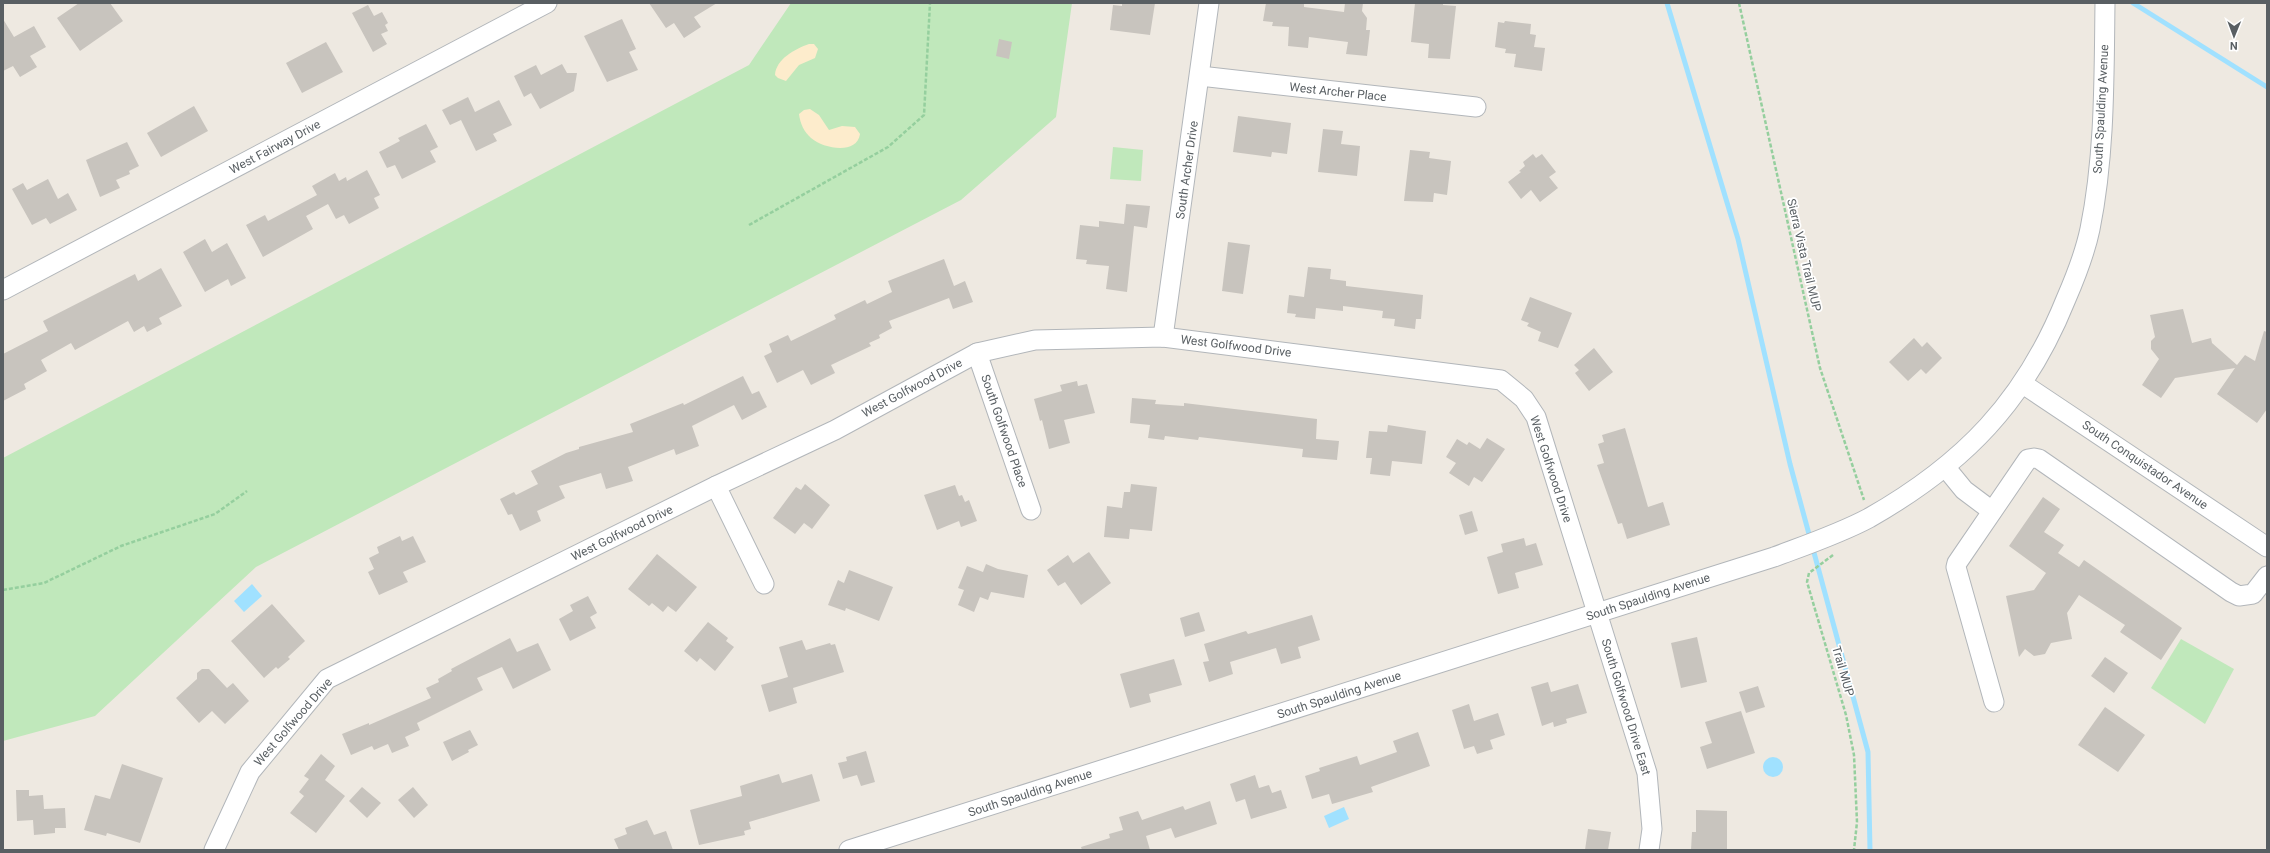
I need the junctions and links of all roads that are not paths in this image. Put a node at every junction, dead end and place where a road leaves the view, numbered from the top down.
1 (547, 3) edge
2 (1209, 3) edge
3 (2105, 3) edge
4 (1200, 76) junction
5 (1476, 107) dead end
6 (3, 290) edge
7 (1163, 337) junction
8 (977, 352) junction
9 (2023, 384) junction
10 (1946, 468) junction
11 (716, 486) junction
12 (1031, 510) dead end
13 (1992, 511) junction
14 (2267, 547) edge
15 (2267, 576) edge
16 (764, 584) dead end
17 (1597, 613) junction
18 (1994, 702) dead end
19 (214, 850) edge
20 (849, 850) edge
21 (1649, 850) edge

1 - 6 street, West Fairway Drive
2 - 4 street, South Archer Drive
3 - 9 street, South Spaulding Avenue
4 - 5 street, West Archer Place
4 - 7 street, South Archer Drive
7 - 8 street, West Golfwood Drive
7 - 17 street, West Golfwood Drive
8 - 11 street, West Golfwood Drive
8 - 12 street, South Golfwood Place
9 - 10 street, South Spaulding Avenue
9 - 14 street, South Conquistador Avenue
10 - 13 street
10 - 17 street, South Spaulding Avenue
11 - 16 street
11 - 19 street, West Golfwood Drive
13 - 15 street
13 - 18 street
17 - 20 street, South Spaulding Avenue
17 - 21 street, South Golfwood Drive East

